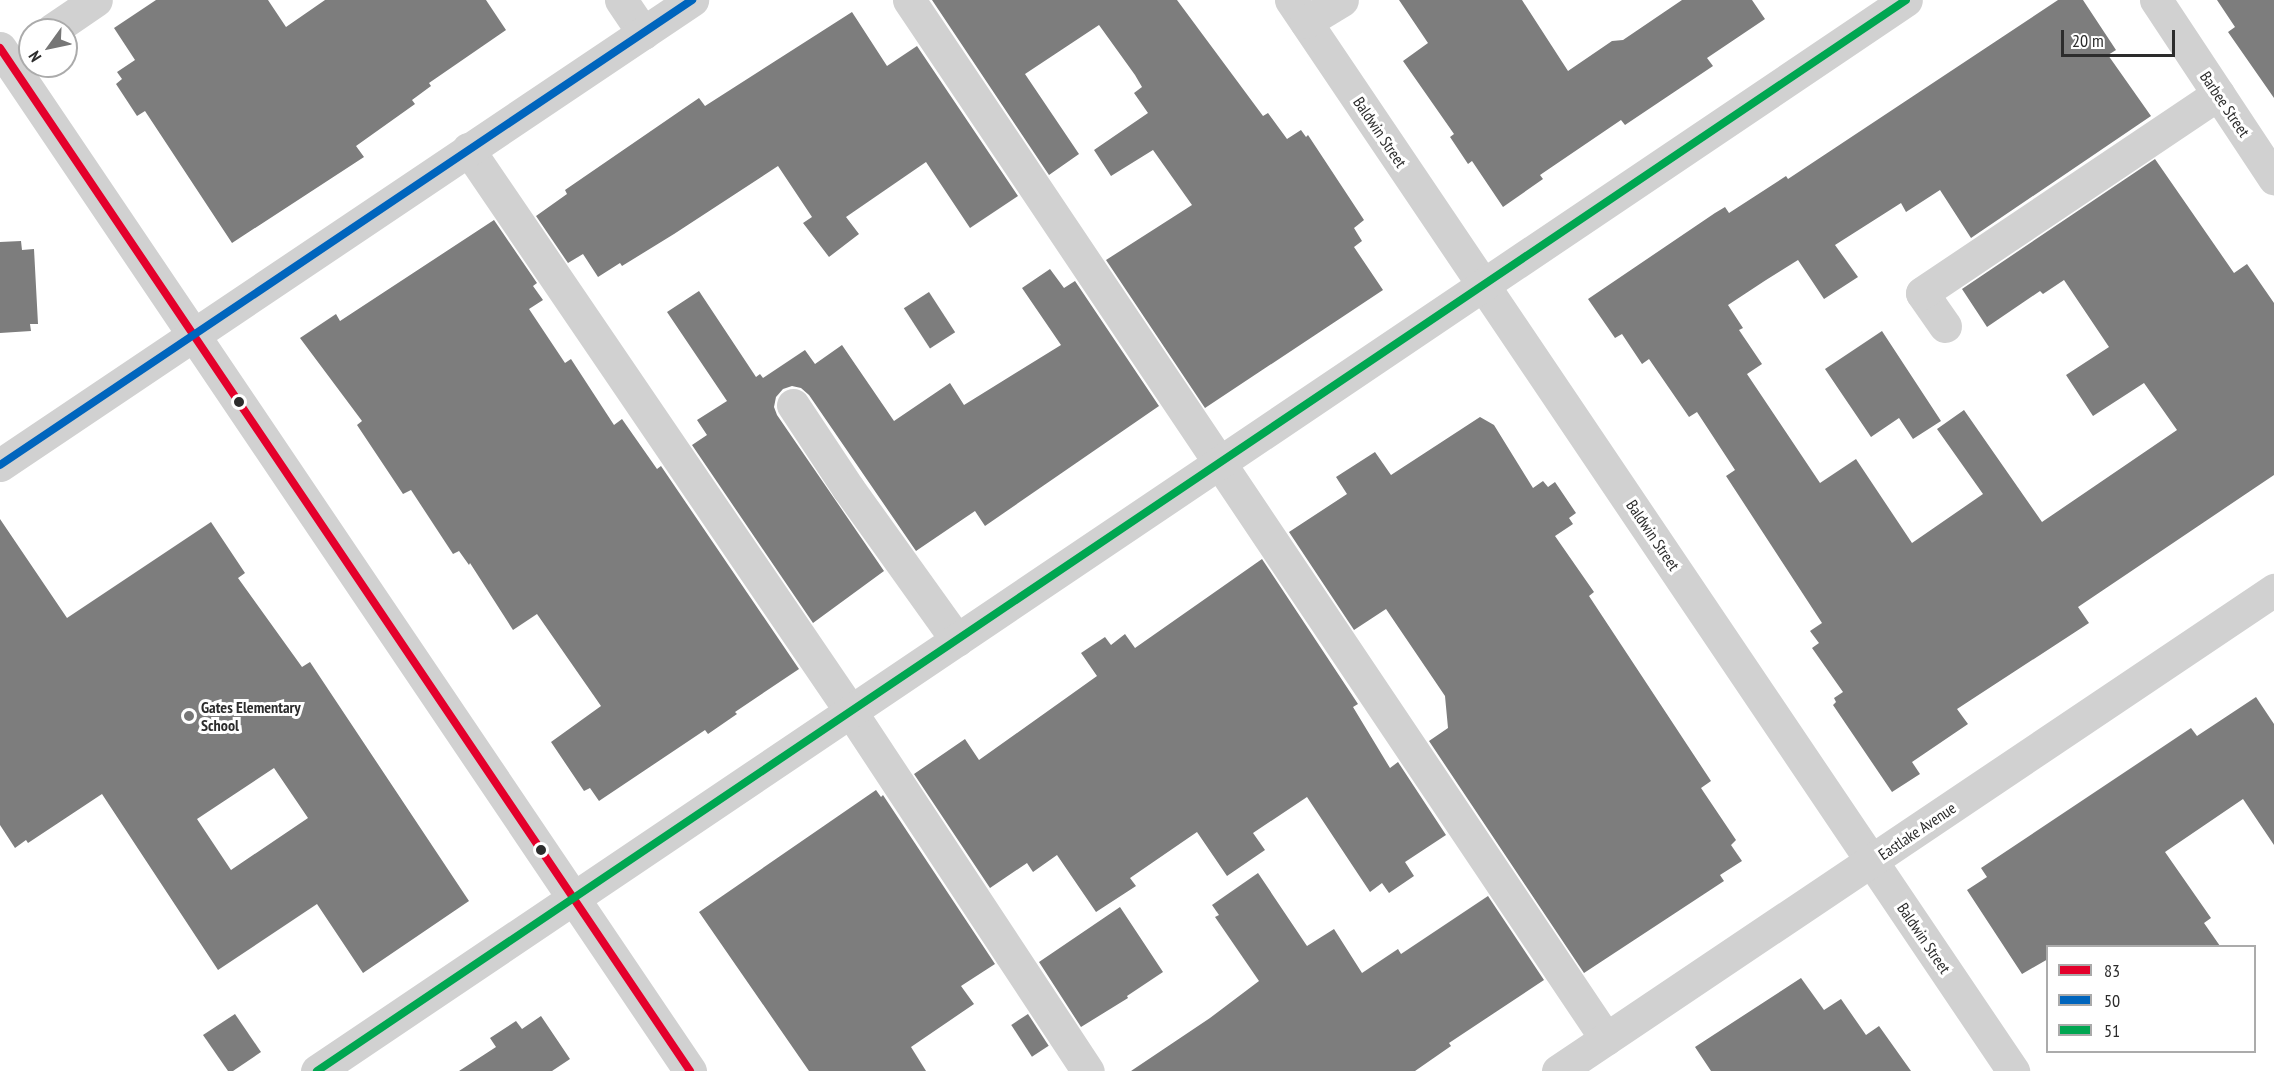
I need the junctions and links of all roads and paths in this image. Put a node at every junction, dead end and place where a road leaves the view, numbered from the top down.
1 (96, 0) edge
2 (621, 0) edge
3 (692, 0) edge
4 (909, 0) edge
5 (1342, 0) edge
6 (1906, 0) edge
7 (2156, 0) edge
8 (1299, 11) edge
9 (70, 18) edge
10 (643, 33) junction
11 (8, 50) edge
12 (2218, 94) junction
13 (468, 149) junction
14 (2274, 178) edge
15 (1484, 285) junction
16 (1945, 326) dead end
17 (192, 335) junction
18 (793, 405) dead end
19 (1220, 462) junction
20 (0, 465) edge
21 (2274, 590) edge
22 (957, 640) junction
23 (851, 712) junction
24 (1873, 861) junction
25 (575, 898) junction
26 (1606, 1038) junction
27 (317, 1071) edge
28 (690, 1071) edge
29 (1088, 1071) edge
30 (1558, 1071) edge
31 (2013, 1071) edge

1 - 9 street
2 - 10 street
3 - 10 street
4 - 19 street
5 - 8 street
6 - 15 street
7 - 12 street, Barbee Street
8 - 15 street, Baldwin Street
10 - 13 street
11 - 17 street
12 - 14 street, Barbee Street
12 - 16 street
13 - 17 street
13 - 23 street
15 - 19 street
15 - 24 street, Baldwin Street
17 - 20 street
17 - 25 street
18 - 22 street
19 - 22 street
19 - 26 street
21 - 24 street, Eastlake Avenue
22 - 23 street
23 - 25 street
23 - 29 street
24 - 26 street, Eastlake Avenue
24 - 31 street, Baldwin Street
25 - 27 street
25 - 28 street
26 - 30 street, Eastlake Avenue

